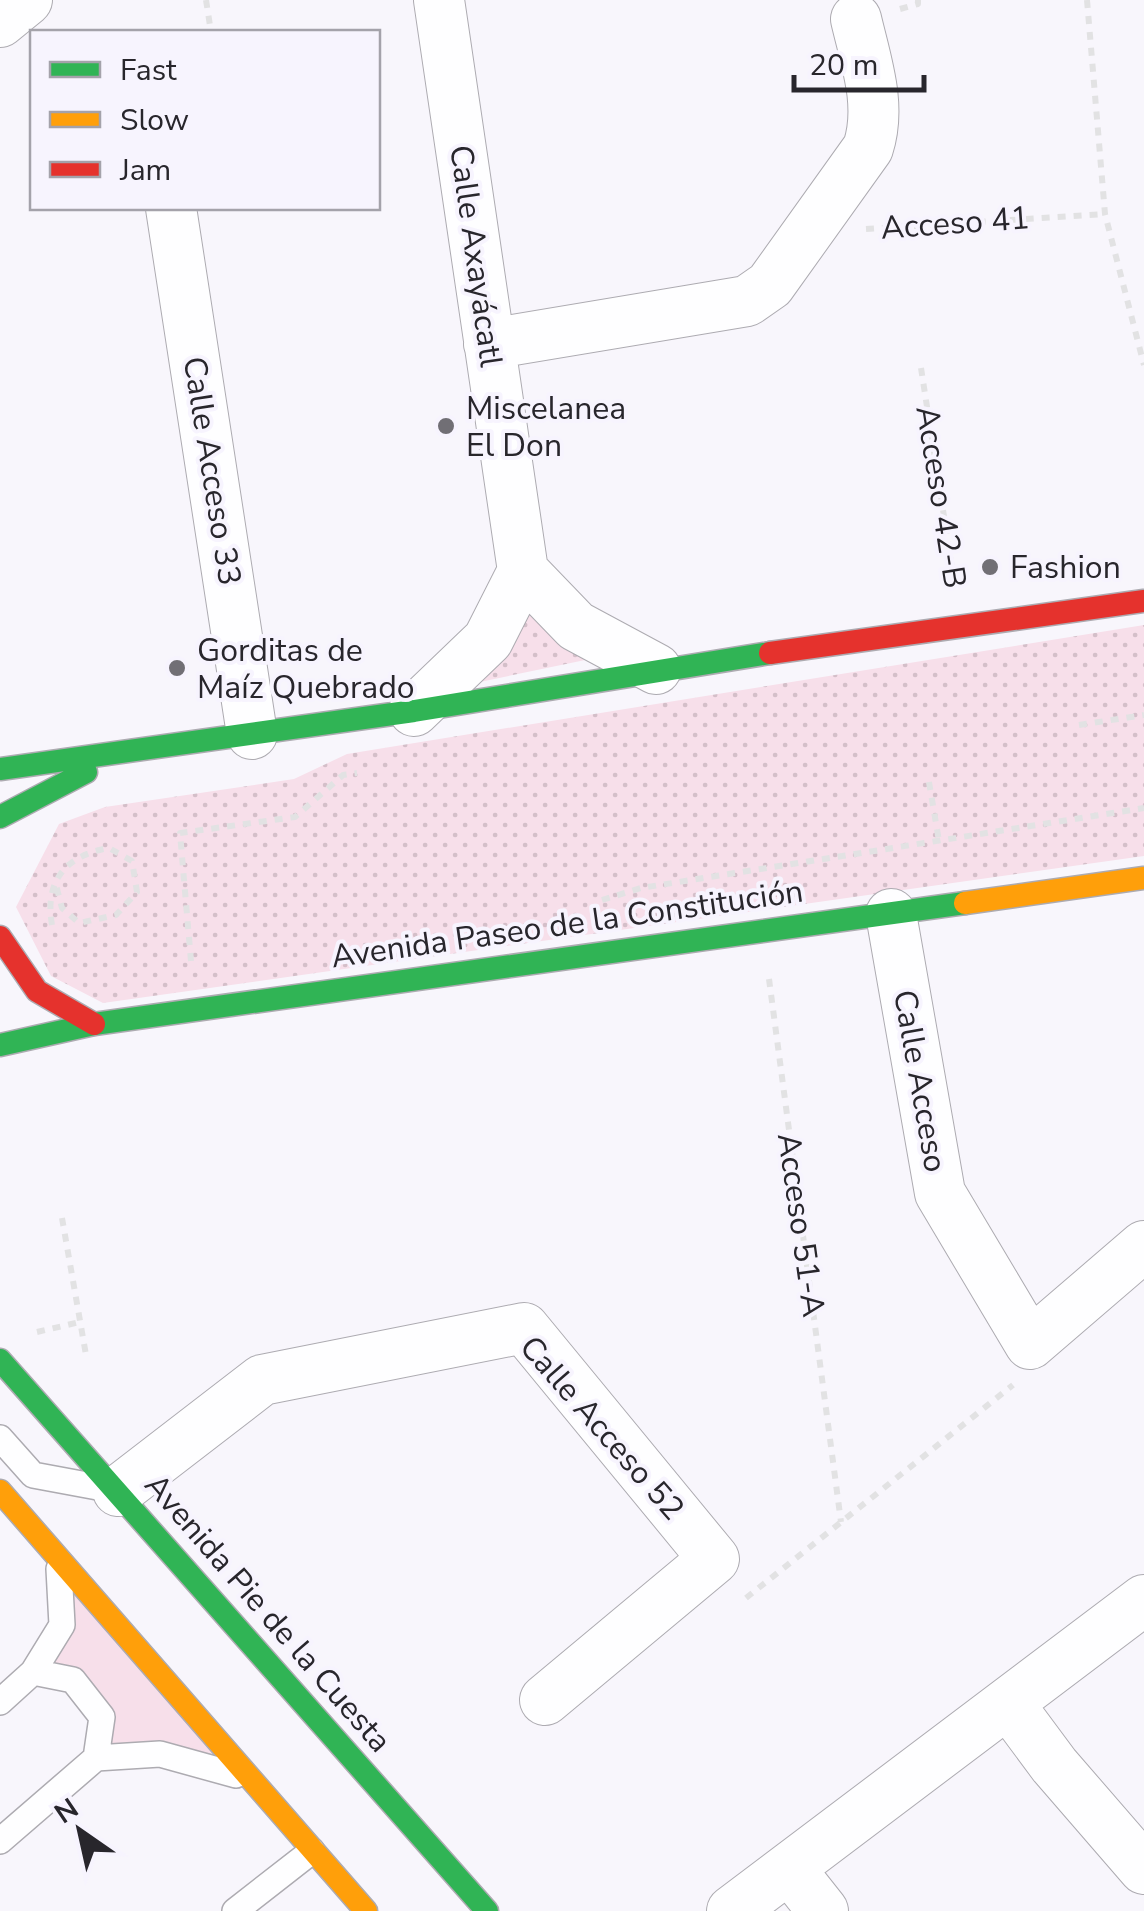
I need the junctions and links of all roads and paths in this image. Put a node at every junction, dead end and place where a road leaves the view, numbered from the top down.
1 (27, 0) edge
2 (206, 0) edge
3 (439, 0) edge
4 (1087, 0) edge
5 (856, 19) dead end
6 (0, 22) edge
7 (211, 30) edge
8 (172, 210) edge
9 (1105, 214) junction
10 (805, 233) junction
11 (489, 344) junction
12 (1144, 365) edge
13 (921, 368) dead end
14 (523, 571) junction
15 (1144, 601) edge
16 (961, 626) junction
17 (656, 669) junction
18 (414, 710) junction
19 (1144, 715) edge
20 (362, 718) junction
21 (1079, 724) dead end
22 (252, 734) junction
23 (119, 754) junction
24 (0, 769) edge
25 (929, 782) dead end
26 (1144, 808) edge
27 (3, 828) edge
28 (939, 841) junction
29 (1144, 878) edge
30 (55, 881) junction
31 (590, 904) dead end
32 (891, 914) junction
33 (762, 928) junction
34 (54, 934) dead end
35 (0, 938) edge
36 (210, 959) dead end
37 (191, 961) junction
38 (174, 964) dead end
39 (94, 1024) junction
40 (0, 1045) edge
41 (62, 1218) dead end
42 (1144, 1246) edge
43 (1030, 1344) junction
44 (86, 1355) dead end
45 (0, 1360) edge
46 (0, 1438) edge
47 (118, 1491) junction
48 (0, 1492) edge
49 (840, 1522) junction
50 (714, 1559) junction
51 (59, 1560) junction
52 (1144, 1600) edge
53 (34, 1672) junction
54 (545, 1700) dead end
55 (0, 1702) edge
56 (1008, 1702) junction
57 (96, 1758) junction
58 (250, 1779) junction
59 (0, 1841) edge
60 (312, 1851) junction
61 (788, 1868) junction
62 (1144, 1869) edge
63 (235, 1911) edge
64 (366, 1911) edge
65 (487, 1911) edge
66 (732, 1911) edge
67 (822, 1911) edge

1 - 6 street
2 - 7 path
3 - 11 street, Calle Axayácatl
4 - 9 path
5 - 10 street
8 - 22 street, Calle Acceso 33
9 - 10 path, Acceso 41
9 - 12 path
10 - 11 street
11 - 14 street, Calle Axayácatl
13 - 16 path, Acceso 42-B
14 - 17 street
14 - 18 street
15 - 16 street
16 - 17 street
17 - 18 street
18 - 20 street
19 - 21 path
20 - 22 street
20 - 37 path
22 - 23 street
23 - 24 street
23 - 27 street
25 - 28 path
26 - 28 path
28 - 31 path
29 - 32 street, Avenida Paseo de la Constitución
30 - 30 path
30 - 34 path
32 - 33 street, Avenida Paseo de la Constitución
32 - 43 street, Calle Acceso
33 - 39 street, Avenida Paseo de la Constitución
33 - 49 path, Acceso 51-A
35 - 39 street
36 - 37 path
37 - 38 path
39 - 40 street, Avenida Paseo de la Constitución
41 - 44 path
42 - 43 street
43 - 49 path
45 - 47 street, Avenida Pie de la Cuesta
46 - 47 lane
47 - 50 street, Calle Acceso 52
47 - 65 street, Avenida Pie de la Cuesta
48 - 51 street
49 - 50 path
50 - 54 street
51 - 53 lane
51 - 58 street
52 - 56 street
53 - 55 lane
53 - 57 lane
56 - 61 street
56 - 62 street
57 - 58 lane
57 - 59 lane
58 - 60 street
60 - 63 lane
60 - 64 street
61 - 66 street
61 - 67 street

